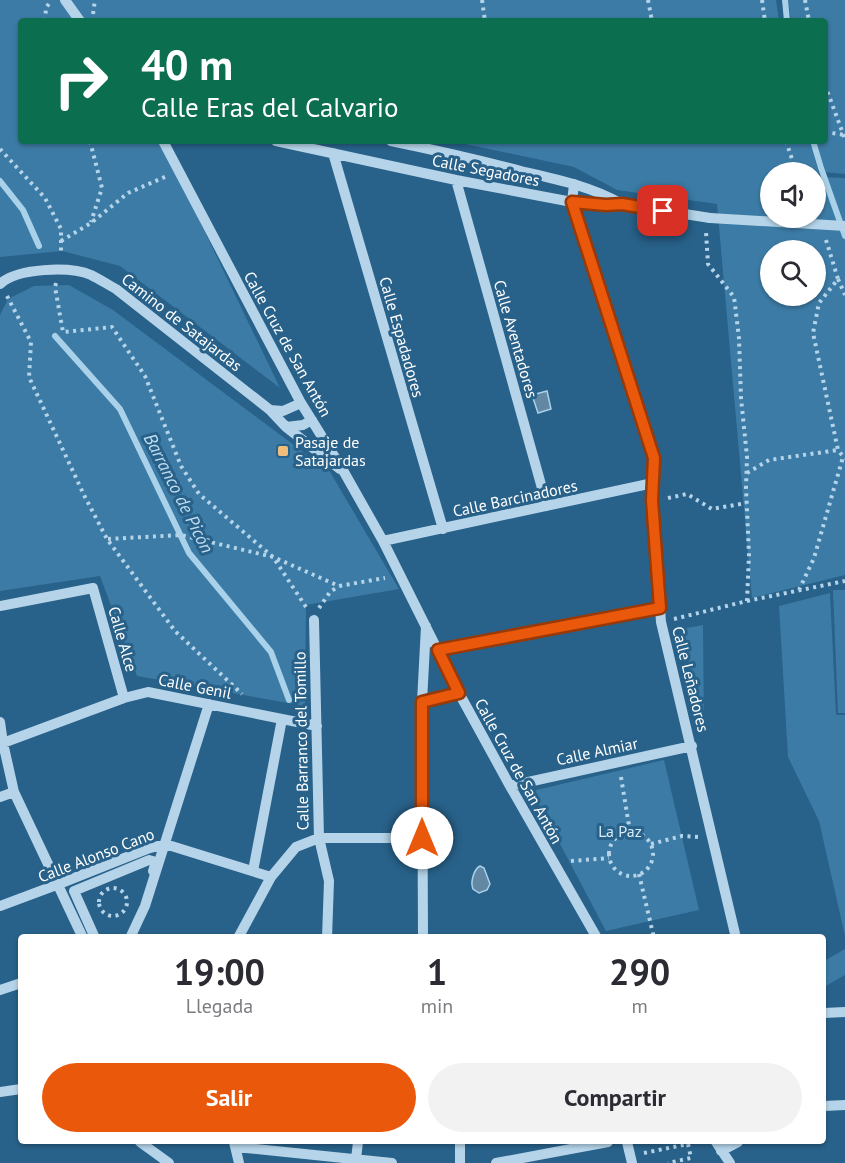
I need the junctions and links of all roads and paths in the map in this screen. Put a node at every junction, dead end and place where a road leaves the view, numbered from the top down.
1 (52, 0) edge
2 (65, 0) edge
3 (482, 0) edge
4 (648, 0) edge
5 (762, 0) edge
6 (805, 0) edge
7 (45, 18) edge
8 (78, 18) edge
9 (485, 18) edge
10 (651, 18) edge
11 (765, 18) edge
12 (808, 18) edge
13 (828, 93) edge
14 (828, 133) edge
15 (844, 136) edge
16 (91, 144) edge
17 (166, 144) edge
18 (290, 144) edge
19 (406, 144) edge
20 (787, 144) edge
21 (0, 149) edge
22 (333, 153) junction
23 (793, 162) edge
24 (179, 171) junction
25 (456, 180) junction
26 (574, 184) junction
27 (572, 202) junction
28 (622, 204) junction
29 (707, 218) junction
30 (91, 223) junction
31 (845, 226) edge
32 (825, 239) dead end
33 (61, 241) junction
34 (61, 270) junction
35 (838, 279) junction
36 (1, 282) edge
37 (55, 287) dead end
38 (845, 295) edge
39 (301, 403) junction
40 (270, 410) junction
41 (312, 420) junction
42 (286, 427) junction
43 (838, 450) junction
44 (844, 458) edge
45 (344, 472) junction
46 (746, 474) junction
47 (653, 483) junction
48 (687, 494) dead end
49 (746, 503) junction
50 (547, 506) junction
51 (443, 529) junction
52 (107, 539) junction
53 (383, 542) junction
54 (273, 557) junction
55 (401, 575) junction
56 (845, 581) edge
57 (339, 586) junction
58 (799, 590) junction
59 (747, 601) junction
60 (0, 606) edge
61 (660, 608) junction
62 (314, 620) junction
63 (662, 622) junction
64 (426, 625) junction
65 (438, 650) junction
66 (459, 693) junction
67 (124, 698) junction
68 (422, 702) junction
69 (210, 704) junction
70 (282, 719) junction
71 (0, 722) edge
72 (317, 726) junction
73 (3, 743) junction
74 (692, 746) junction
75 (615, 763) junction
76 (510, 786) junction
77 (14, 792) junction
78 (0, 797) edge
79 (630, 832) junction
80 (711, 837) junction
81 (319, 838) junction
82 (422, 838) junction
83 (165, 844) junction
84 (651, 844) junction
85 (609, 858) junction
86 (555, 866) junction
87 (253, 871) junction
88 (639, 874) junction
89 (271, 877) junction
90 (59, 884) junction
91 (105, 890) joint
92 (0, 906) edge
93 (81, 934) edge
94 (93, 934) edge
95 (127, 934) edge
96 (132, 934) edge
97 (240, 934) edge
98 (327, 934) edge
99 (423, 934) edge
100 (595, 934) edge
101 (653, 934) edge
102 (735, 934) edge
103 (18, 984) edge
104 (0, 990) edge
105 (845, 1012) edge
106 (826, 1013) edge
107 (18, 1089) edge
108 (0, 1092) edge
109 (845, 1105) edge
110 (826, 1106) edge
111 (143, 1144) edge
112 (235, 1144) edge
113 (358, 1144) edge
114 (460, 1144) edge
115 (597, 1144) edge
116 (628, 1144) edge
117 (718, 1146) edge
118 (635, 1159) edge
119 (356, 1160) junction
120 (692, 1161) edge
121 (169, 1163) edge
122 (239, 1163) edge
123 (392, 1163) edge
124 (460, 1163) edge
125 (496, 1163) edge
126 (668, 1163) edge
127 (730, 1163) edge

1 - 7 path
2 - 8 street
3 - 9 path
4 - 10 path
5 - 11 path
6 - 12 path
13 - 15 path
14 - 15 path
16 - 30 path
17 - 24 street, Calle Cruz de San Antón
18 - 22 street, Calle Segadores
19 - 26 street, Calle Segadores
20 - 23 path
21 - 33 path
22 - 25 street, Calle Segadores
22 - 51 street, Calle Espadadores
24 - 30 path
24 - 39 street, Calle Cruz de San Antón
25 - 27 street, Calle Segadores
25 - 50 street, Calle Aventadores
26 - 27 street, Calle Leñadores
26 - 28 street, Calle Segadores
27 - 28 street, Calle Segadores
27 - 47 street, Calle Leñadores
28 - 29 street, Calle Segadores
29 - 31 street, Calle Segadores, bridge
29 - 46 path
30 - 33 path
32 - 35 path
33 - 34 path
34 - 36 street, Camino de Satajardas
34 - 40 street, Camino de Satajardas
35 - 38 path
35 - 43 path
36 - 52 path
37 - 54 path
39 - 40 street
39 - 41 street, Calle Cruz de San Antón
40 - 42 street, Camino de Satajardas
41 - 42 street
41 - 45 street, Calle Cruz de San Antón
42 - 45 street, Camino de Satajardas
43 - 44 path
43 - 46 path
44 - 58 path
45 - 53 street, Calle Cruz de San Antón
46 - 49 path
47 - 50 street, Calle Barcinadores
47 - 61 street, Calle Leñadores
48 - 49 path
49 - 59 path
50 - 51 street, Calle Barcinadores
51 - 53 street, Calle Barcinadores
52 - 54 path
52 - 69 path
53 - 55 street, Calle Cruz de San Antón
54 - 57 path
54 - 62 path
55 - 57 path
55 - 64 street, Calle Cruz de San Antón
56 - 58 path
57 - 62 path
58 - 59 path
59 - 63 path
60 - 67 street, Calle Alce
61 - 63 street, Calle Leñadores
61 - 65 street
62 - 72 street, Calle Barranco del Tomillo
63 - 74 street, Calle Leñadores
64 - 65 street, Calle Cruz de San Antón
64 - 68 street
65 - 66 street, Calle Cruz de San Antón
66 - 68 street
66 - 76 street, Calle Cruz de San Antón
67 - 69 street, Calle Genil
67 - 73 street, Calle Genil
68 - 82 street
69 - 70 street, Calle Genil
69 - 83 street
70 - 72 street, Calle Genil
70 - 87 street, Calle Barranco del Tomillo
71 - 73 street
72 - 81 street, Calle Barranco del Tomillo
73 - 77 street
74 - 75 street, Calle Almiar
74 - 80 street, Calle Leñadores
75 - 76 street, Calle Almiar
75 - 79 path
76 - 86 street, Calle Cruz de San Antón
77 - 78 street
77 - 90 street
79 - 84 path
79 - 85 path
80 - 84 path
80 - 102 street, Calle Leñadores
81 - 82 street
81 - 89 street, Calle Barranco del Tomillo
81 - 98 street
82 - 99 street
83 - 87 street, Calle Alonso Cano
83 - 90 street, Calle Alonso Cano
83 - 96 street
84 - 88 path
85 - 86 path
85 - 88 path
86 - 100 street, Calle Cruz de San Antón
87 - 89 street, Calle Alonso Cano
88 - 101 path
89 - 97 street, Calle Barranco del Tomillo
90 - 92 street, Calle Alonso Cano
90 - 93 street
91 - 91 path
94 - 95 street
103 - 104 street
105 - 106 street
107 - 108 street
109 - 110 street
111 - 121 street
112 - 119 street
112 - 122 street
113 - 119 street
114 - 124 street
115 - 125 street
116 - 118 street
117 - 127 street
118 - 120 path
119 - 123 street
120 - 126 path

